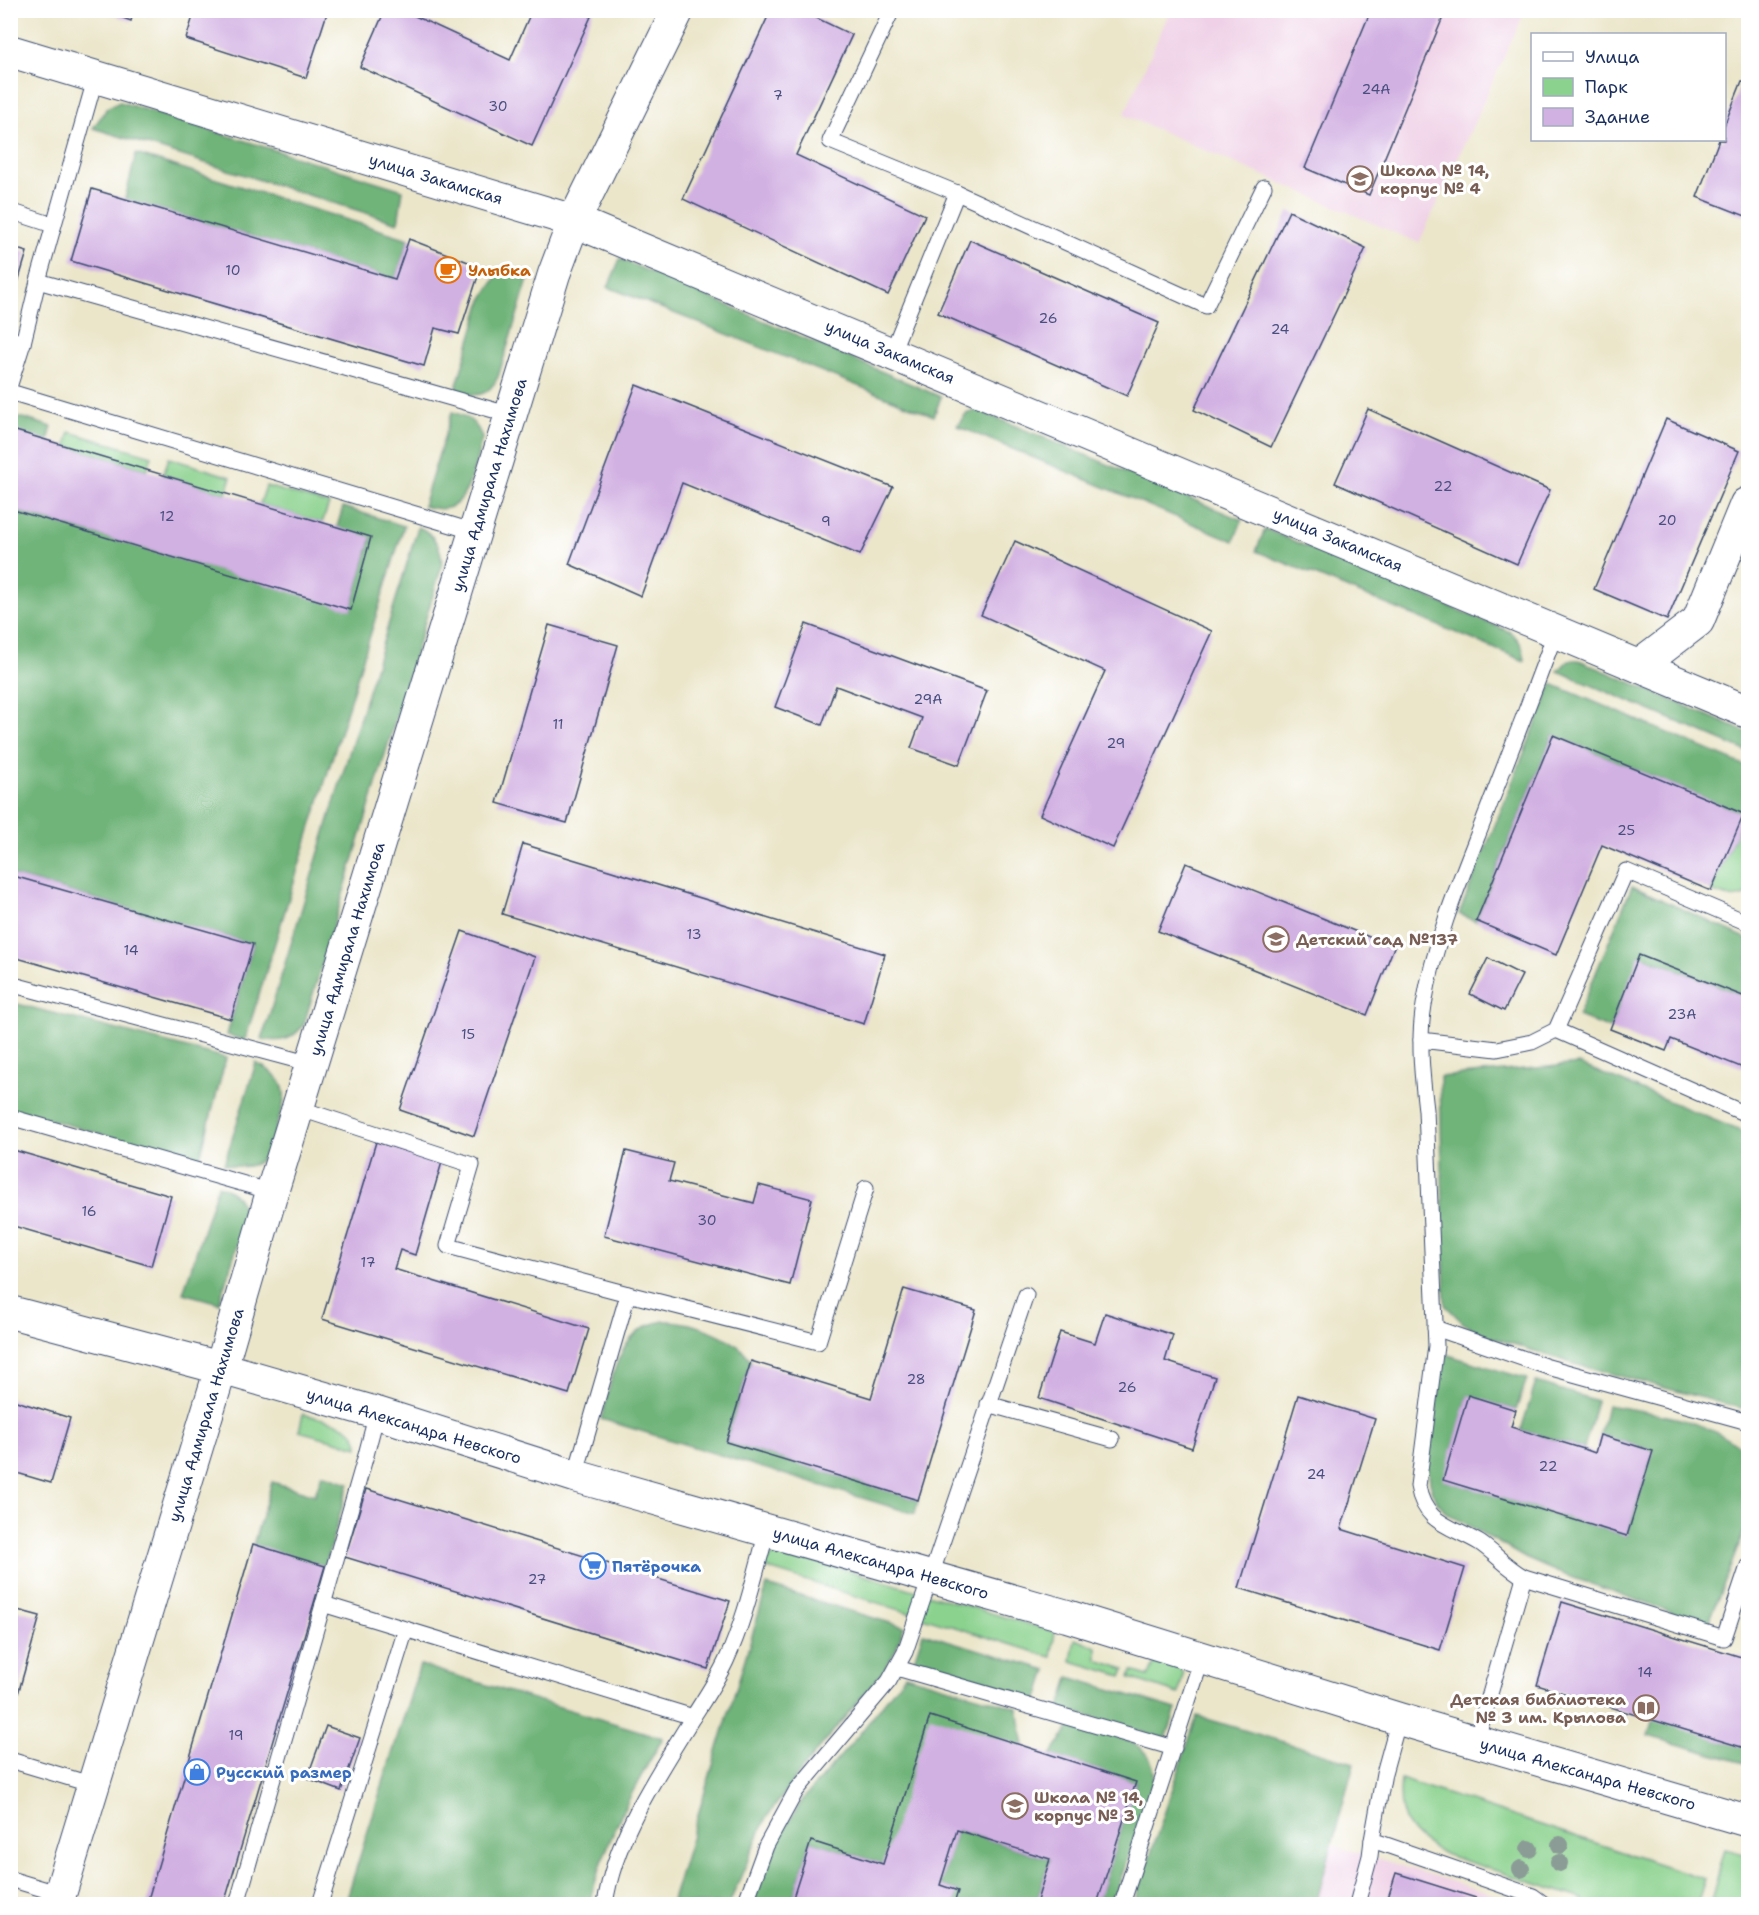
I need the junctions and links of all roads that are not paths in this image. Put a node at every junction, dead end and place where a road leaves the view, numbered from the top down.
1 (678, 10) edge
2 (892, 10) edge
3 (10, 51) edge
4 (96, 76) junction
5 (1264, 187) dead end
6 (957, 193) junction
7 (10, 211) edge
8 (574, 220) junction
9 (53, 225) junction
10 (38, 281) junction
11 (17, 340) edge
12 (892, 352) junction
13 (10, 384) edge
14 (10, 392) edge
15 (511, 415) junction
16 (1749, 502) edge
17 (475, 532) junction
18 (1556, 631) junction
19 (1639, 666) junction
20 (1749, 712) edge
21 (1749, 923) edge
22 (10, 984) edge
23 (1556, 1030) junction
24 (1421, 1040) junction
25 (311, 1064) junction
26 (298, 1108) junction
27 (1749, 1115) edge
28 (10, 1117) edge
29 (866, 1188) dead end
30 (272, 1192) junction
31 (628, 1294) junction
32 (1026, 1295) dead end
33 (10, 1312) edge
34 (1435, 1328) junction
35 (221, 1368) junction
36 (988, 1404) junction
37 (377, 1413) junction
38 (1749, 1422) edge
39 (1112, 1439) dead end
40 (575, 1476) junction
41 (767, 1531) junction
42 (1749, 1566) edge
43 (930, 1577) junction
44 (1524, 1577) junction
45 (323, 1604) junction
46 (406, 1629) junction
47 (1202, 1658) junction
48 (897, 1668) junction
49 (693, 1717) junction
50 (1400, 1719) junction
51 (1476, 1742) junction
52 (1174, 1748) junction
53 (10, 1760) edge
54 (93, 1785) junction
55 (1749, 1821) edge
56 (1372, 1840) junction
57 (10, 1879) edge
58 (58, 1900) edge
59 (237, 1905) edge
60 (320, 1905) edge
61 (604, 1905) edge
62 (745, 1905) edge
63 (1122, 1905) edge
64 (1357, 1905) edge
65 (1544, 1905) edge

1 - 8 street, улица Адмирала Нахимова
2 - 6 lane
3 - 4 street, улица Закамская
4 - 8 street, улица Закамская
4 - 9 lane
5 - 6 lane
6 - 12 lane
7 - 9 lane
8 - 12 street, улица Закамская
8 - 15 street, улица Адмирала Нахимова
9 - 10 lane
10 - 11 lane
10 - 15 lane
11 - 13 lane
12 - 18 street, улица Закамская
14 - 17 lane
15 - 17 street, улица Адмирала Нахимова
16 - 19 street
17 - 25 street, улица Адмирала Нахимова
18 - 19 street, улица Закамская
18 - 24 lane
19 - 20 street, улица Закамская
21 - 23 lane
22 - 25 lane
23 - 24 lane
23 - 27 lane
24 - 34 lane
25 - 26 street, улица Адмирала Нахимова
26 - 30 street, улица Адмирала Нахимова
26 - 31 lane
28 - 30 lane
29 - 31 lane
30 - 35 street, улица Адмирала Нахимова
31 - 40 lane
32 - 36 lane
33 - 35 street, улица Александра Невского
34 - 38 lane
34 - 44 lane
35 - 37 street, улица Александра Невского
35 - 54 street, улица Адмирала Нахимова
36 - 39 lane
36 - 43 lane
37 - 40 street, улица Александра Невского
37 - 45 lane
40 - 41 street, улица Александра Невского
41 - 43 street, улица Александра Невского
41 - 49 lane
42 - 44 lane
43 - 47 street, улица Александра Невского
43 - 48 lane
44 - 51 lane
45 - 46 lane
45 - 59 lane
46 - 49 lane
46 - 60 lane
47 - 50 street, улица Александра Невского
47 - 52 lane
48 - 52 lane
48 - 62 lane
49 - 61 lane
50 - 51 street, улица Александра Невского
50 - 56 lane
51 - 55 street, улица Александра Невского
52 - 63 lane
53 - 54 lane
54 - 58 street, улица Адмирала Нахимова
56 - 64 lane
56 - 65 lane
57 - 58 lane

